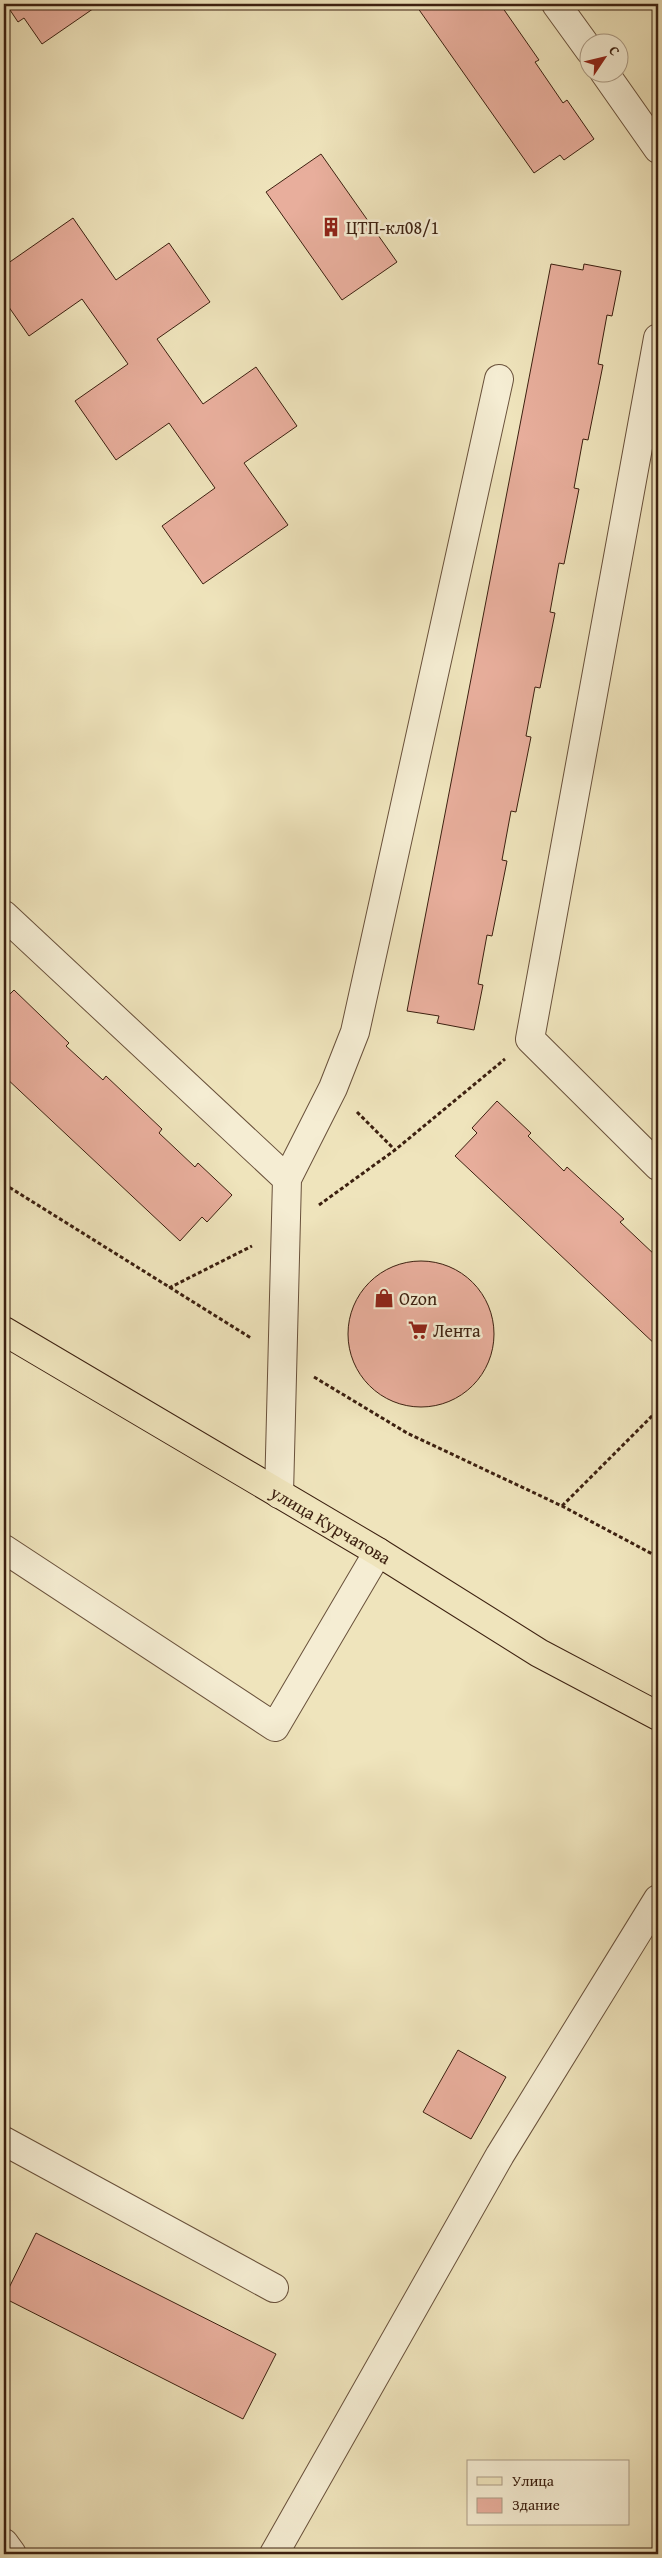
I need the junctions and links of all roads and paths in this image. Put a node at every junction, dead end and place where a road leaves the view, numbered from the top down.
1 (556, 4) edge
2 (580, 37) edge
3 (611, 82) edge
4 (658, 150) edge
5 (658, 338) edge
6 (499, 379) dead end
7 (4, 915) edge
8 (510, 1056) dead end
9 (333, 1088) junction
10 (395, 1150) junction
11 (658, 1166) edge
12 (287, 1179) junction
13 (4, 1184) edge
14 (285, 1229) junction
15 (169, 1288) junction
16 (4, 1331) edge
17 (282, 1357) junction
18 (658, 1410) edge
19 (279, 1494) junction
20 (562, 1506) junction
21 (4, 1549) edge
22 (378, 1552) junction
23 (658, 1557) edge
24 (658, 1716) edge
25 (658, 1899) edge
26 (4, 2141) edge
27 (274, 2288) dead end
28 (4, 2543) edge
29 (12, 2554) edge
30 (274, 2554) edge

1 - 2 lane
3 - 4 lane
5 - 11 lane
6 - 9 lane
7 - 12 lane
8 - 10 path
9 - 10 path
9 - 12 lane
10 - 14 path
12 - 14 lane
13 - 15 path
14 - 15 path
14 - 17 lane
15 - 17 path
16 - 19 main road, улица Курчатова
17 - 19 lane
17 - 20 path
18 - 20 path
19 - 22 main road, улица Курчатова
20 - 23 path
21 - 22 lane
22 - 24 main road, улица Курчатова
25 - 30 lane
26 - 27 lane
28 - 29 lane

